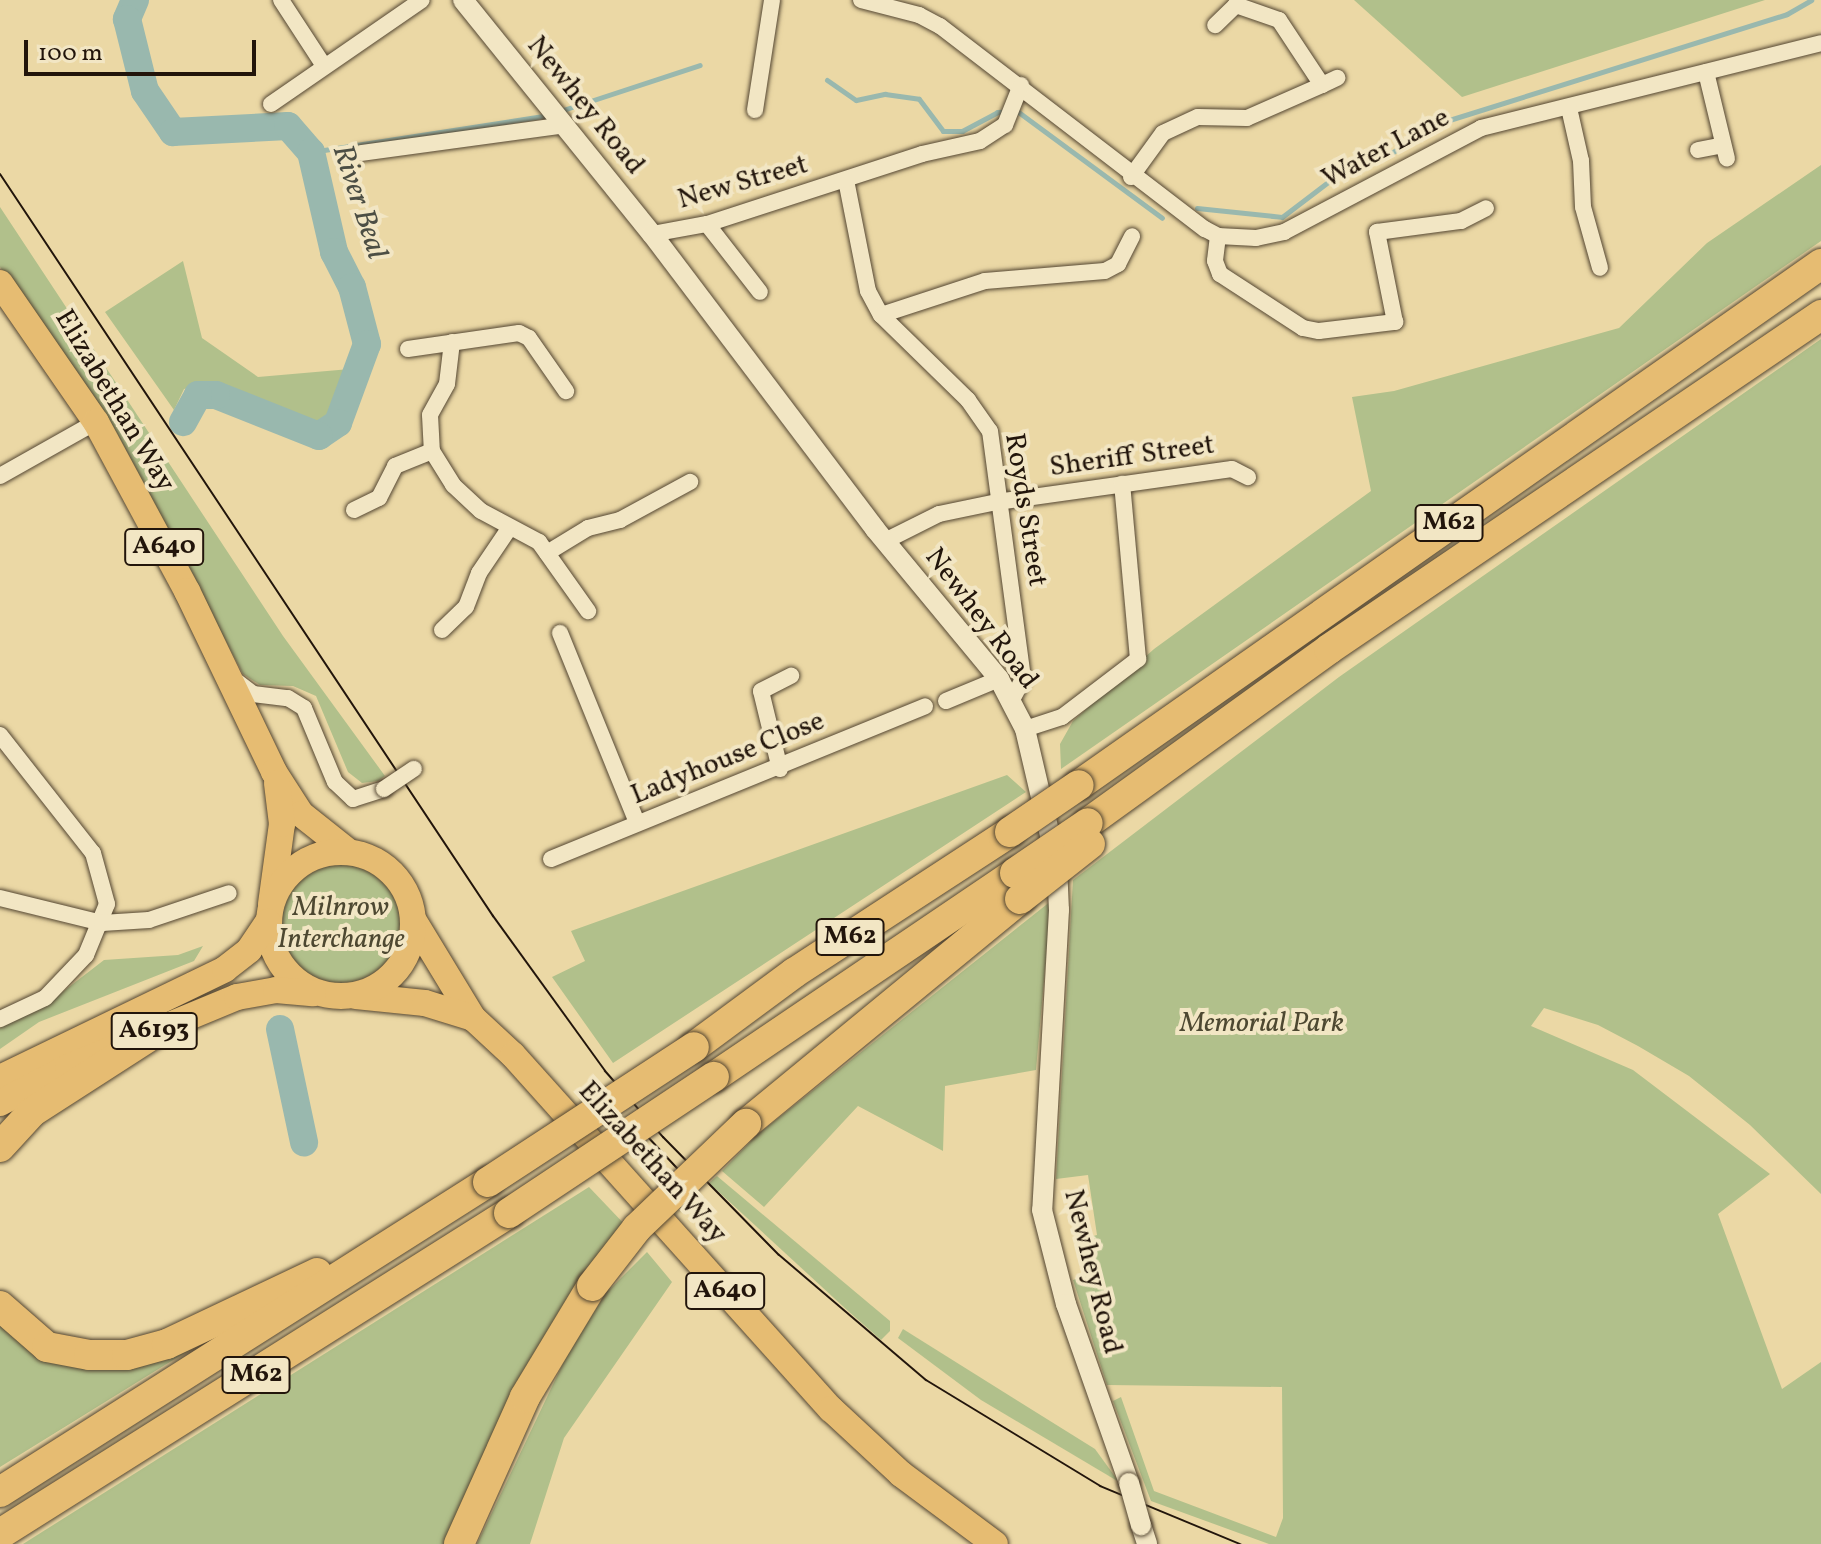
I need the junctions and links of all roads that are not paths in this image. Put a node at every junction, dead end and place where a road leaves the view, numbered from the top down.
1 (281, 0) edge
2 (422, 0) edge
3 (463, 0) edge
4 (772, 0) edge
5 (861, 0) edge
6 (1235, 2) edge
7 (1215, 25) dead end
8 (1821, 43) edge
9 (324, 66) junction
10 (1706, 72) junction
11 (1021, 85) junction
12 (271, 104) dead end
13 (1569, 108) junction
14 (755, 110) dead end
15 (559, 118) junction
16 (1698, 150) dead end
17 (361, 153) dead end
18 (1131, 177) junction
19 (846, 180) junction
20 (1486, 208) dead end
21 (707, 224) junction
22 (652, 234) junction
23 (1132, 236) dead end
24 (1218, 236) junction
25 (1821, 264) edge
26 (1600, 268) dead end
27 (0, 283) edge
28 (760, 292) dead end
29 (881, 315) junction
30 (1821, 315) edge
31 (452, 342) junction
32 (408, 349) dead end
33 (566, 391) dead end
34 (96, 422) junction
35 (432, 451) junction
36 (0, 476) edge
37 (1248, 477) dead end
38 (690, 482) dead end
39 (1122, 484) junction
40 (997, 502) junction
41 (354, 510) dead end
42 (510, 527) junction
43 (885, 541) junction
44 (547, 553) junction
45 (588, 611) dead end
46 (442, 630) dead end
47 (560, 633) dead end
48 (229, 675) junction
49 (791, 676) dead end
50 (999, 679) junction
51 (280, 697) junction
52 (1012, 700) junction
53 (946, 701) dead end
54 (925, 706) dead end
55 (1025, 729) junction
56 (256, 731) junction
57 (0, 735) edge
58 (414, 769) dead end
59 (780, 769) junction
60 (274, 772) junction
61 (637, 823) junction
62 (349, 852) junction
63 (551, 859) dead end
64 (1017, 886) junction
65 (229, 893) dead end
66 (0, 898) edge
67 (270, 913) junction
68 (414, 921) junction
69 (102, 923) junction
70 (317, 993) junction
71 (356, 996) junction
72 (473, 1018) junction
73 (0, 1019) edge
74 (164, 1027) junction
75 (0, 1078) edge
76 (0, 1103) edge
77 (2, 1143) edge
78 (459, 1202) junction
79 (0, 1306) edge
80 (0, 1492) edge
81 (0, 1534) edge
82 (1144, 1535) edge
83 (459, 1544) edge
84 (995, 1544) edge

1 - 9 street
2 - 9 street
3 - 15 street, Newhey Road
4 - 14 street
5 - 11 street
6 - 7 street
6 - 18 street
8 - 10 street, Water Lane
9 - 12 street
10 - 13 street, Water Lane
10 - 16 street
11 - 18 street
11 - 19 street, New Street
13 - 24 street, Water Lane
13 - 26 street
15 - 17 street
15 - 22 street, Newhey Road
18 - 24 street
19 - 21 street, New Street
19 - 29 street, Royds Street
20 - 24 street
21 - 22 street, New Street
21 - 28 street
22 - 43 street, Newhey Road
23 - 29 street
25 - 78 highway, M62, bridge
27 - 34 main road, Elizabethan Way / A640
29 - 40 street, Royds Street
30 - 64 highway, M62, bridge
31 - 32 street
31 - 33 street
31 - 35 street
34 - 36 street
34 - 48 main road, Elizabethan Way / A640
35 - 41 street
35 - 42 street
37 - 39 street, Sheriff Street
38 - 44 street
39 - 40 street, Sheriff Street
39 - 55 street
40 - 43 street, Sheriff Street
40 - 52 street, Royds Street
42 - 44 street
42 - 46 street
43 - 50 street, Newhey Road
44 - 45 street
47 - 61 street
48 - 51 street
48 - 56 main road, Elizabethan Way / A640
49 - 59 street
50 - 52 street, Newhey Road
50 - 53 street
51 - 56 street
51 - 58 street, bridge
52 - 55 street, Newhey Road
54 - 59 street, Ladyhouse Close
55 - 82 street, Newhey Road, bridge
56 - 60 main road, Elizabethan Way / A640
57 - 69 street
59 - 61 street, Ladyhouse Close
60 - 62 main road, Elizabethan Way / A640
60 - 67 main road, Elizabethan Way / A640
61 - 63 street, Ladyhouse Close
62 - 67 main road
62 - 68 main road, A640
64 - 81 highway, M62, bridge
64 - 83 highway, M62, bridge
65 - 69 street
66 - 69 street
67 - 70 main road, A640
67 - 75 main road, A6193
68 - 71 main road
68 - 72 main road, Elizabethan Way / A640
69 - 73 street
70 - 71 main road, A640
70 - 74 main road, A6193
71 - 72 main road, Elizabethan Way / A640
72 - 84 main road, Elizabethan Way / A640
74 - 76 main road, A6193
74 - 77 highway
78 - 79 highway, M62
78 - 80 highway, M62

